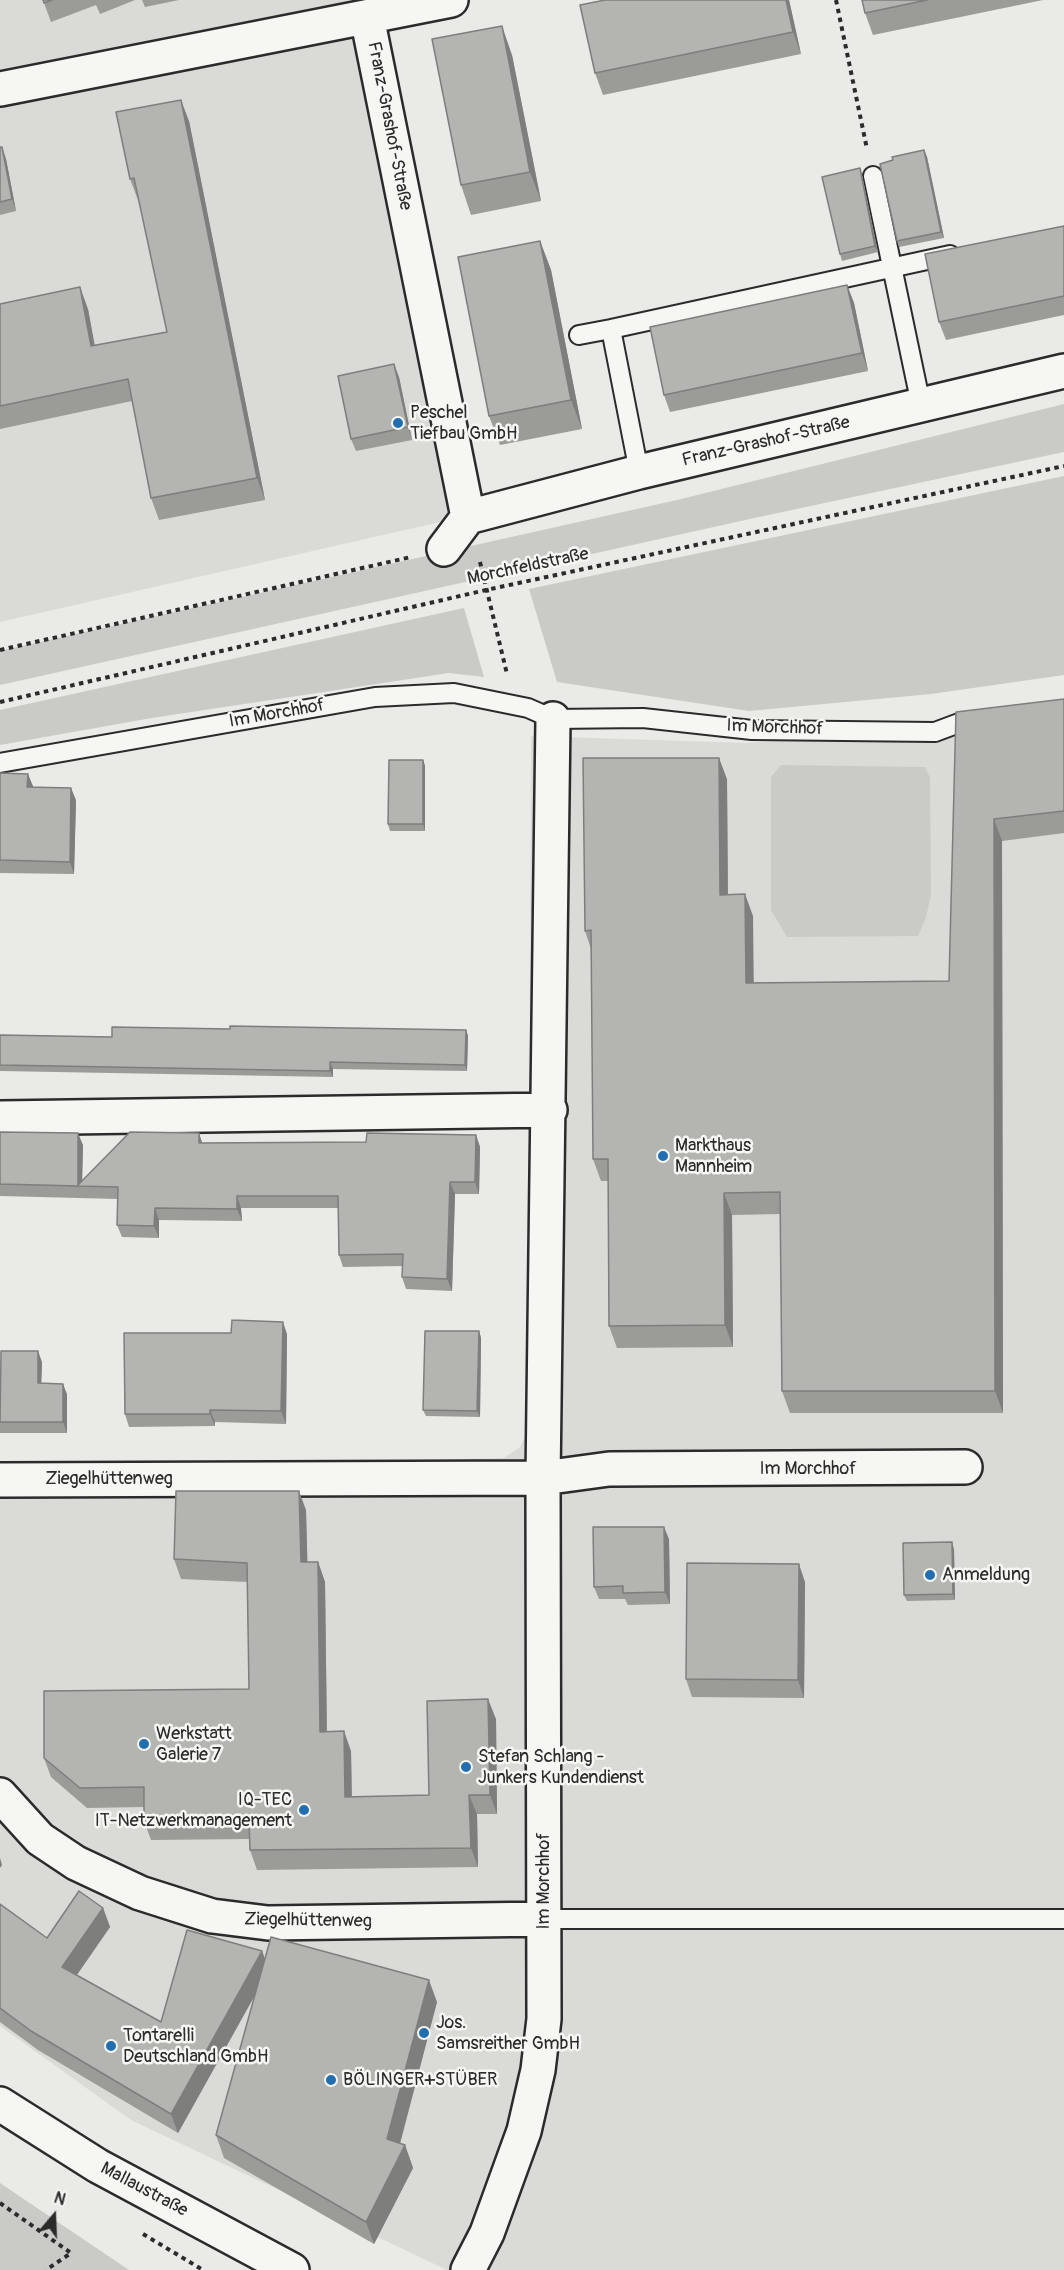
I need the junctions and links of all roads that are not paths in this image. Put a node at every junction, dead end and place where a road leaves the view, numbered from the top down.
1 (451, 0) edge
2 (367, 17) junction
3 (0, 89) edge
4 (873, 176) dead end
5 (972, 250) edge
6 (892, 268) junction
7 (611, 329) junction
8 (579, 335) dead end
9 (1064, 371) edge
10 (921, 405) junction
11 (639, 472) junction
12 (468, 517) junction
13 (444, 549) road end
14 (553, 719) junction
15 (959, 723) edge
16 (0, 763) edge
17 (550, 1110) junction
18 (0, 1118) edge
19 (966, 1467) dead end
20 (543, 1478) junction
21 (0, 1480) edge
22 (0, 1795) edge
23 (544, 1919) junction
24 (1064, 1919) edge
25 (0, 2104) edge
26 (292, 2270) edge
27 (468, 2270) edge

1 - 2 street, Franz-Grashof-Straße
2 - 3 street, Franz-Grashof-Straße
2 - 12 street, Franz-Grashof-Straße
4 - 6 lane
5 - 6 lane
6 - 7 lane
6 - 10 lane
7 - 8 lane
7 - 11 lane
9 - 10 street, Franz-Grashof-Straße
10 - 11 street, Franz-Grashof-Straße
11 - 12 street, Franz-Grashof-Straße
12 - 13 street
14 - 15 lane, Im Morchhof
14 - 16 lane, Im Morchhof
14 - 17 street, Im Morchhof
17 - 18 street
17 - 20 street, Im Morchhof
19 - 20 street, Im Morchhof
20 - 21 street, Ziegelhüttenweg
20 - 23 street, Im Morchhof
22 - 23 street, Ziegelhüttenweg
23 - 24 lane
23 - 27 street, Im Morchhof
25 - 26 street, Mallaustraße

